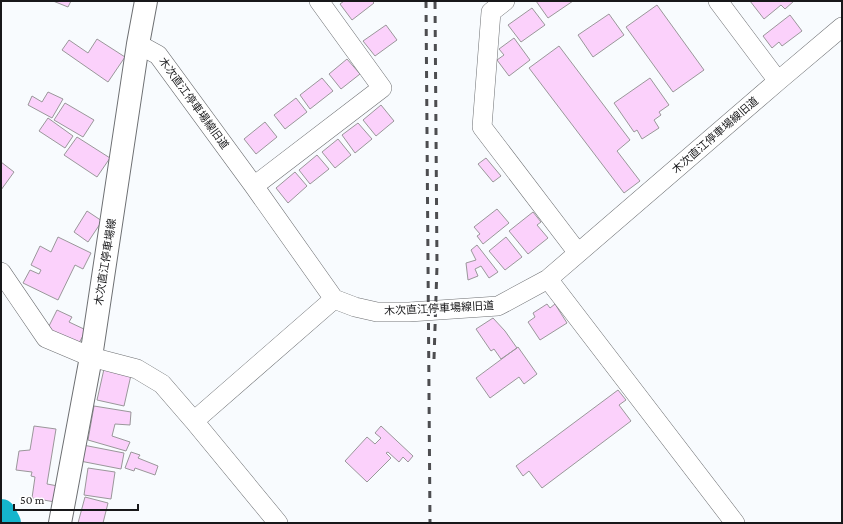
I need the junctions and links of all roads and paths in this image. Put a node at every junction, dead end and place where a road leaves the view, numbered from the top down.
1 (146, 1) edge
2 (505, 1) edge
3 (718, 1) edge
4 (328, 4) edge
5 (842, 27) edge
6 (138, 44) junction
7 (778, 81) junction
8 (254, 186) junction
9 (578, 253) junction
10 (1, 272) edge
11 (548, 280) junction
12 (334, 299) junction
13 (91, 357) junction
14 (194, 421) junction
15 (60, 523) edge
16 (278, 523) edge
17 (736, 523) edge

1 - 6 main road, 木次直江停車場線
2 - 9 street
3 - 7 street
4 - 8 street
5 - 7 street, 木次直江停車場線旧道
6 - 8 street, 木次直江停車場線旧道
6 - 13 main road, 木次直江停車場線
7 - 9 street, 木次直江停車場線旧道
8 - 12 street, 木次直江停車場線旧道
9 - 11 street, 木次直江停車場線旧道
10 - 13 street
11 - 12 street, 木次直江停車場線旧道
11 - 17 street
12 - 14 street
13 - 14 street
13 - 15 main road, 木次直江停車場線
14 - 16 street

